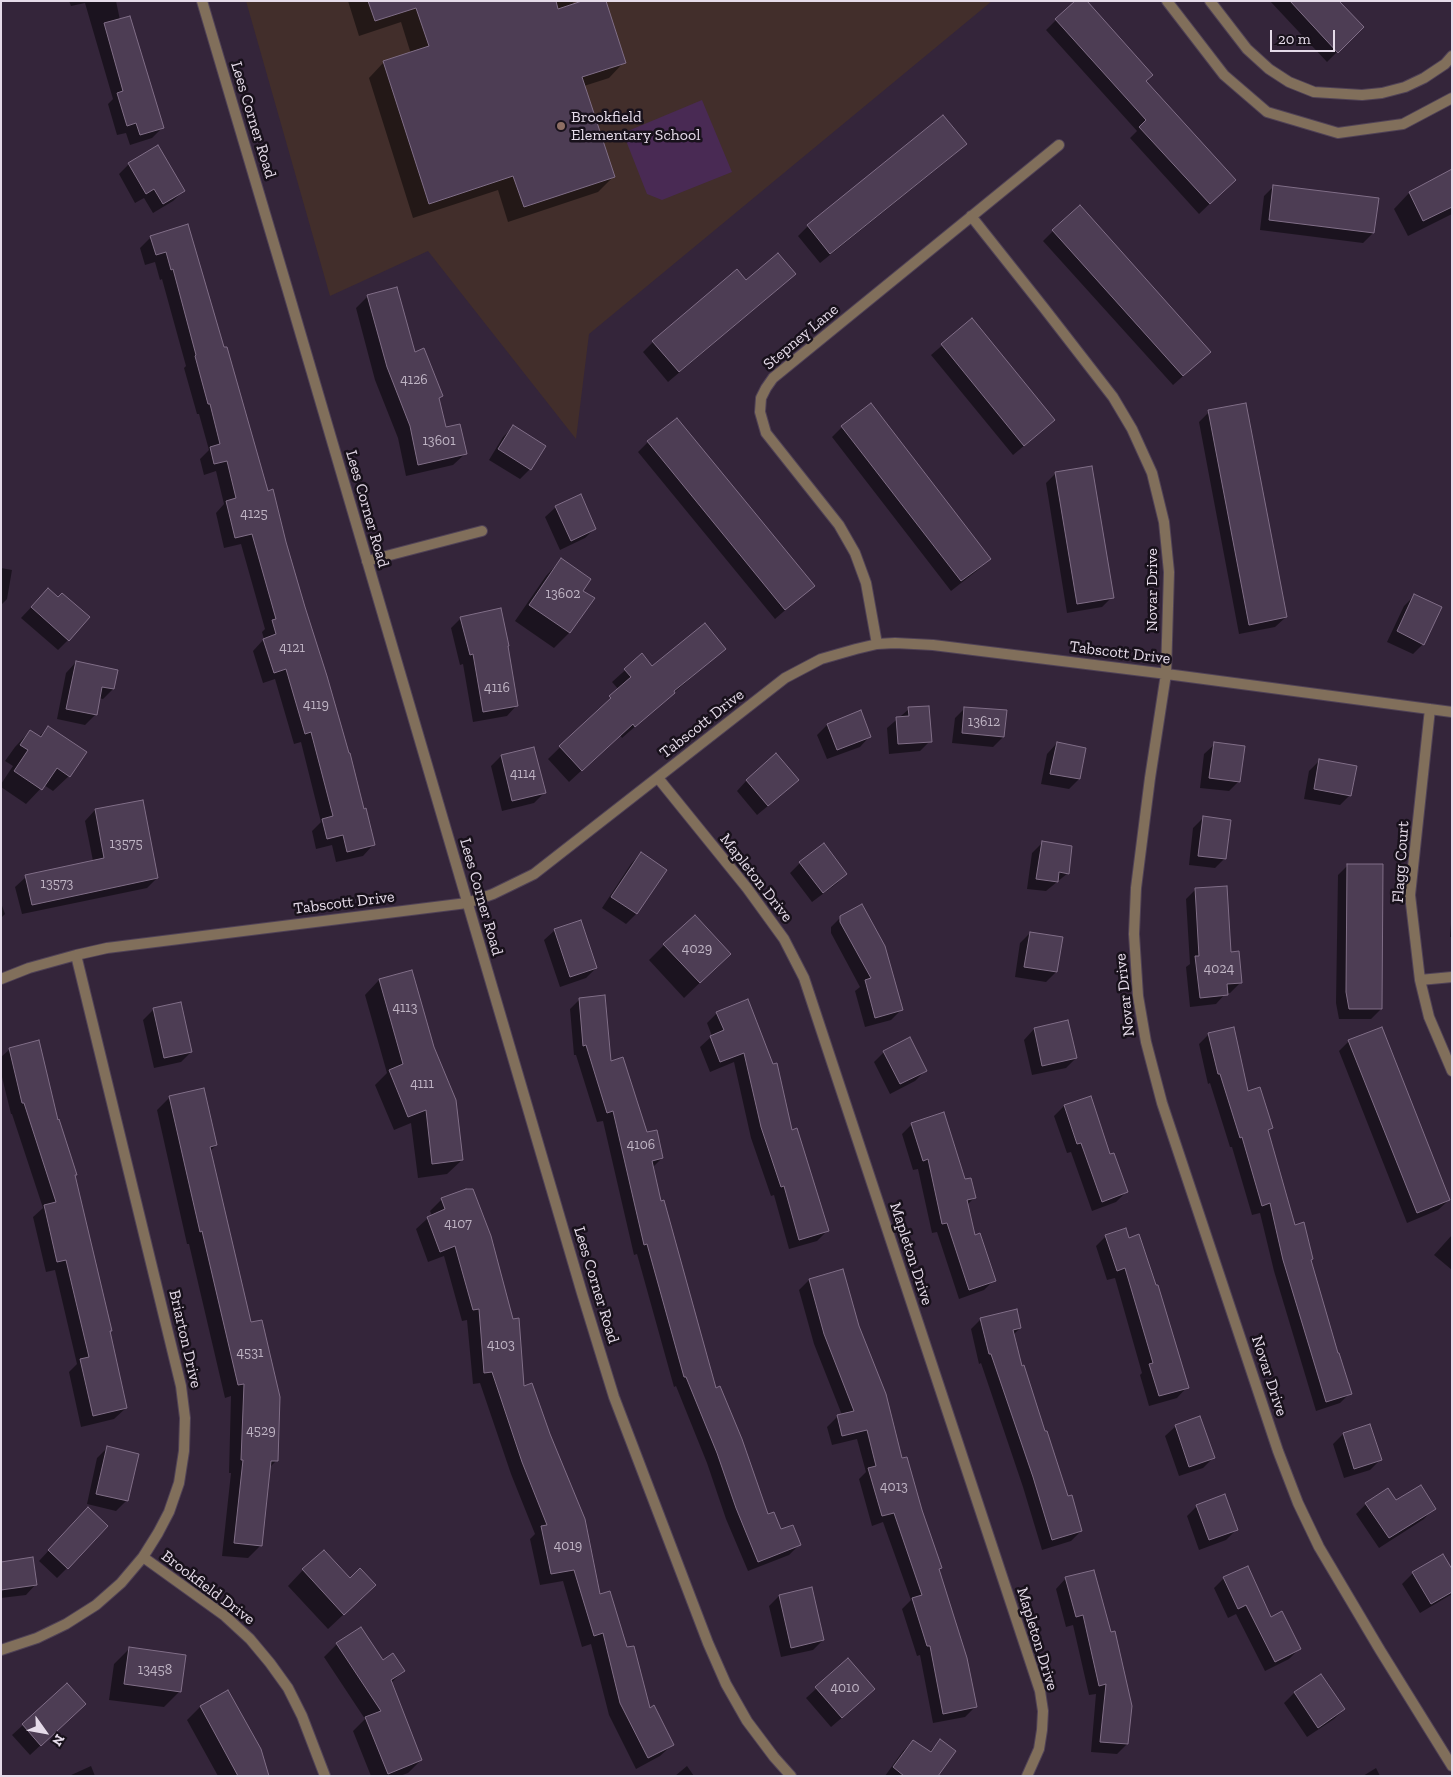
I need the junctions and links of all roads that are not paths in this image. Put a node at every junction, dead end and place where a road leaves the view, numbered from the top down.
1 (202, 1) edge
2 (1167, 1) edge
3 (1210, 1) edge
4 (1452, 56) edge
5 (1452, 98) edge
6 (1059, 145) dead end
7 (971, 216) junction
8 (482, 531) dead end
9 (367, 560) junction
10 (877, 644) junction
11 (1166, 674) junction
12 (1430, 709) junction
13 (1452, 712) edge
14 (658, 778) junction
15 (467, 903) junction
16 (76, 955) junction
17 (1452, 977) edge
18 (1, 979) edge
19 (1420, 980) junction
20 (1452, 1071) edge
21 (142, 1557) junction
22 (1, 1650) edge
23 (1452, 1766) edge
24 (325, 1776) edge
25 (791, 1776) edge
26 (1027, 1776) edge

1 - 9 street, Lees Corner Road
2 - 5 street
3 - 4 street
6 - 7 street, Stepney Lane
7 - 10 street, Stepney Lane
7 - 11 street, Novar Drive
8 - 9 street
9 - 15 street, Lees Corner Road
10 - 11 street, Tabscott Drive
10 - 14 street, Tabscott Drive
11 - 12 street, Tabscott Drive
11 - 23 street, Novar Drive
12 - 13 street, Tabscott Drive
12 - 19 street, Flagg Court
14 - 15 street, Tabscott Drive
14 - 26 street, Mapleton Drive
15 - 16 street, Tabscott Drive
15 - 25 street, Lees Corner Road
16 - 18 street, Tabscott Drive
16 - 21 street, Briarton Drive
17 - 19 street
19 - 20 street, Flagg Court
21 - 22 street, Briarton Drive
21 - 24 street, Brookfield Drive

